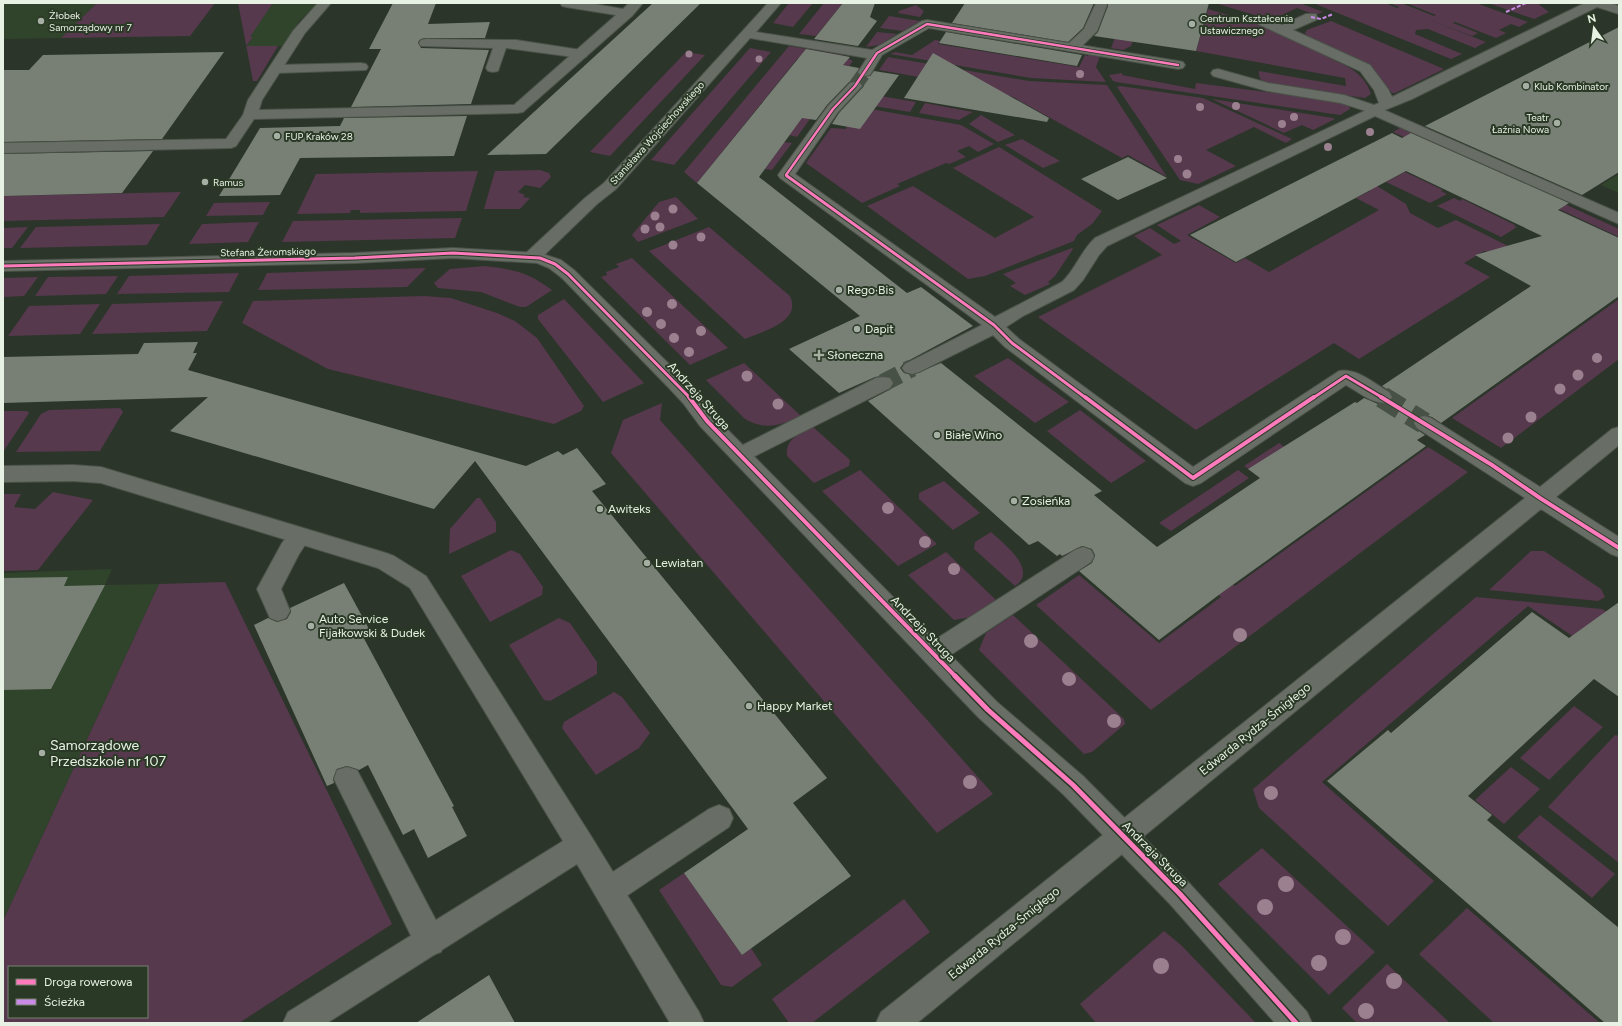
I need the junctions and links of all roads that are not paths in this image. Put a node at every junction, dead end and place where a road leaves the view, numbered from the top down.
1 (325, 3) edge
2 (566, 3) edge
3 (637, 3) edge
4 (775, 3) edge
5 (1596, 3) edge
6 (1101, 5) dead end
7 (1619, 10) edge
8 (627, 13) junction
9 (1311, 17) dead end
10 (1263, 21) dead end
11 (1282, 30) junction
12 (747, 34) junction
13 (426, 43) dead end
14 (501, 44) junction
15 (1073, 47) junction
16 (581, 54) junction
17 (876, 55) junction
18 (1178, 65) dead end
19 (362, 68) dead end
20 (493, 68) dead end
21 (276, 69) junction
22 (1218, 73) dead end
23 (1381, 107) junction
24 (250, 115) junction
25 (3, 148) edge
26 (1619, 219) edge
27 (532, 257) junction
28 (3, 266) edge
29 (994, 325) junction
30 (912, 368) tunnel mouth
31 (883, 383) tunnel mouth
32 (1382, 398) tunnel mouth
33 (1424, 423) tunnel mouth
34 (1619, 434) edge
35 (740, 455) junction
36 (3, 474) edge
37 (1540, 498) junction
38 (300, 536) junction
39 (1619, 548) edge
40 (1083, 556) dead end
41 (278, 611) dead end
42 (934, 653) junction
43 (348, 779) dead end
44 (719, 818) dead end
45 (1124, 837) junction
46 (581, 845) junction
47 (609, 891) junction
48 (430, 941) junction
49 (299, 1023) edge
50 (688, 1023) edge
51 (892, 1023) edge
52 (1296, 1023) edge

1 - 21 street
2 - 8 street
3 - 8 street
4 - 12 street, Stanisława Wojciechowskiego
5 - 7 street
5 - 23 street
6 - 15 street
8 - 16 street
9 - 11 street
10 - 11 street
11 - 23 street
12 - 17 street
12 - 27 street, Stanisława Wojciechowskiego
13 - 14 street
14 - 16 street
14 - 20 street
15 - 17 street
15 - 18 street
16 - 24 street
17 - 29 street
19 - 21 street
21 - 24 street
22 - 23 street
23 - 26 street
23 - 29 street
24 - 25 street
27 - 28 street, Stefana Żeromskiego
27 - 35 street, Andrzeja Struga
29 - 30 street
29 - 32 street
31 - 35 street
33 - 37 street
34 - 37 street, Edwarda Rydza-Śmigłego
35 - 42 street, Andrzeja Struga
36 - 38 street
37 - 39 street
37 - 45 street, Edwarda Rydza-Śmigłego
38 - 41 street
38 - 46 street
40 - 42 street
42 - 45 street, Andrzeja Struga
43 - 48 street
44 - 47 street
45 - 51 street, Edwarda Rydza-Śmigłego
45 - 52 street, Andrzeja Struga
46 - 47 street
46 - 48 street
47 - 50 street
48 - 49 street

